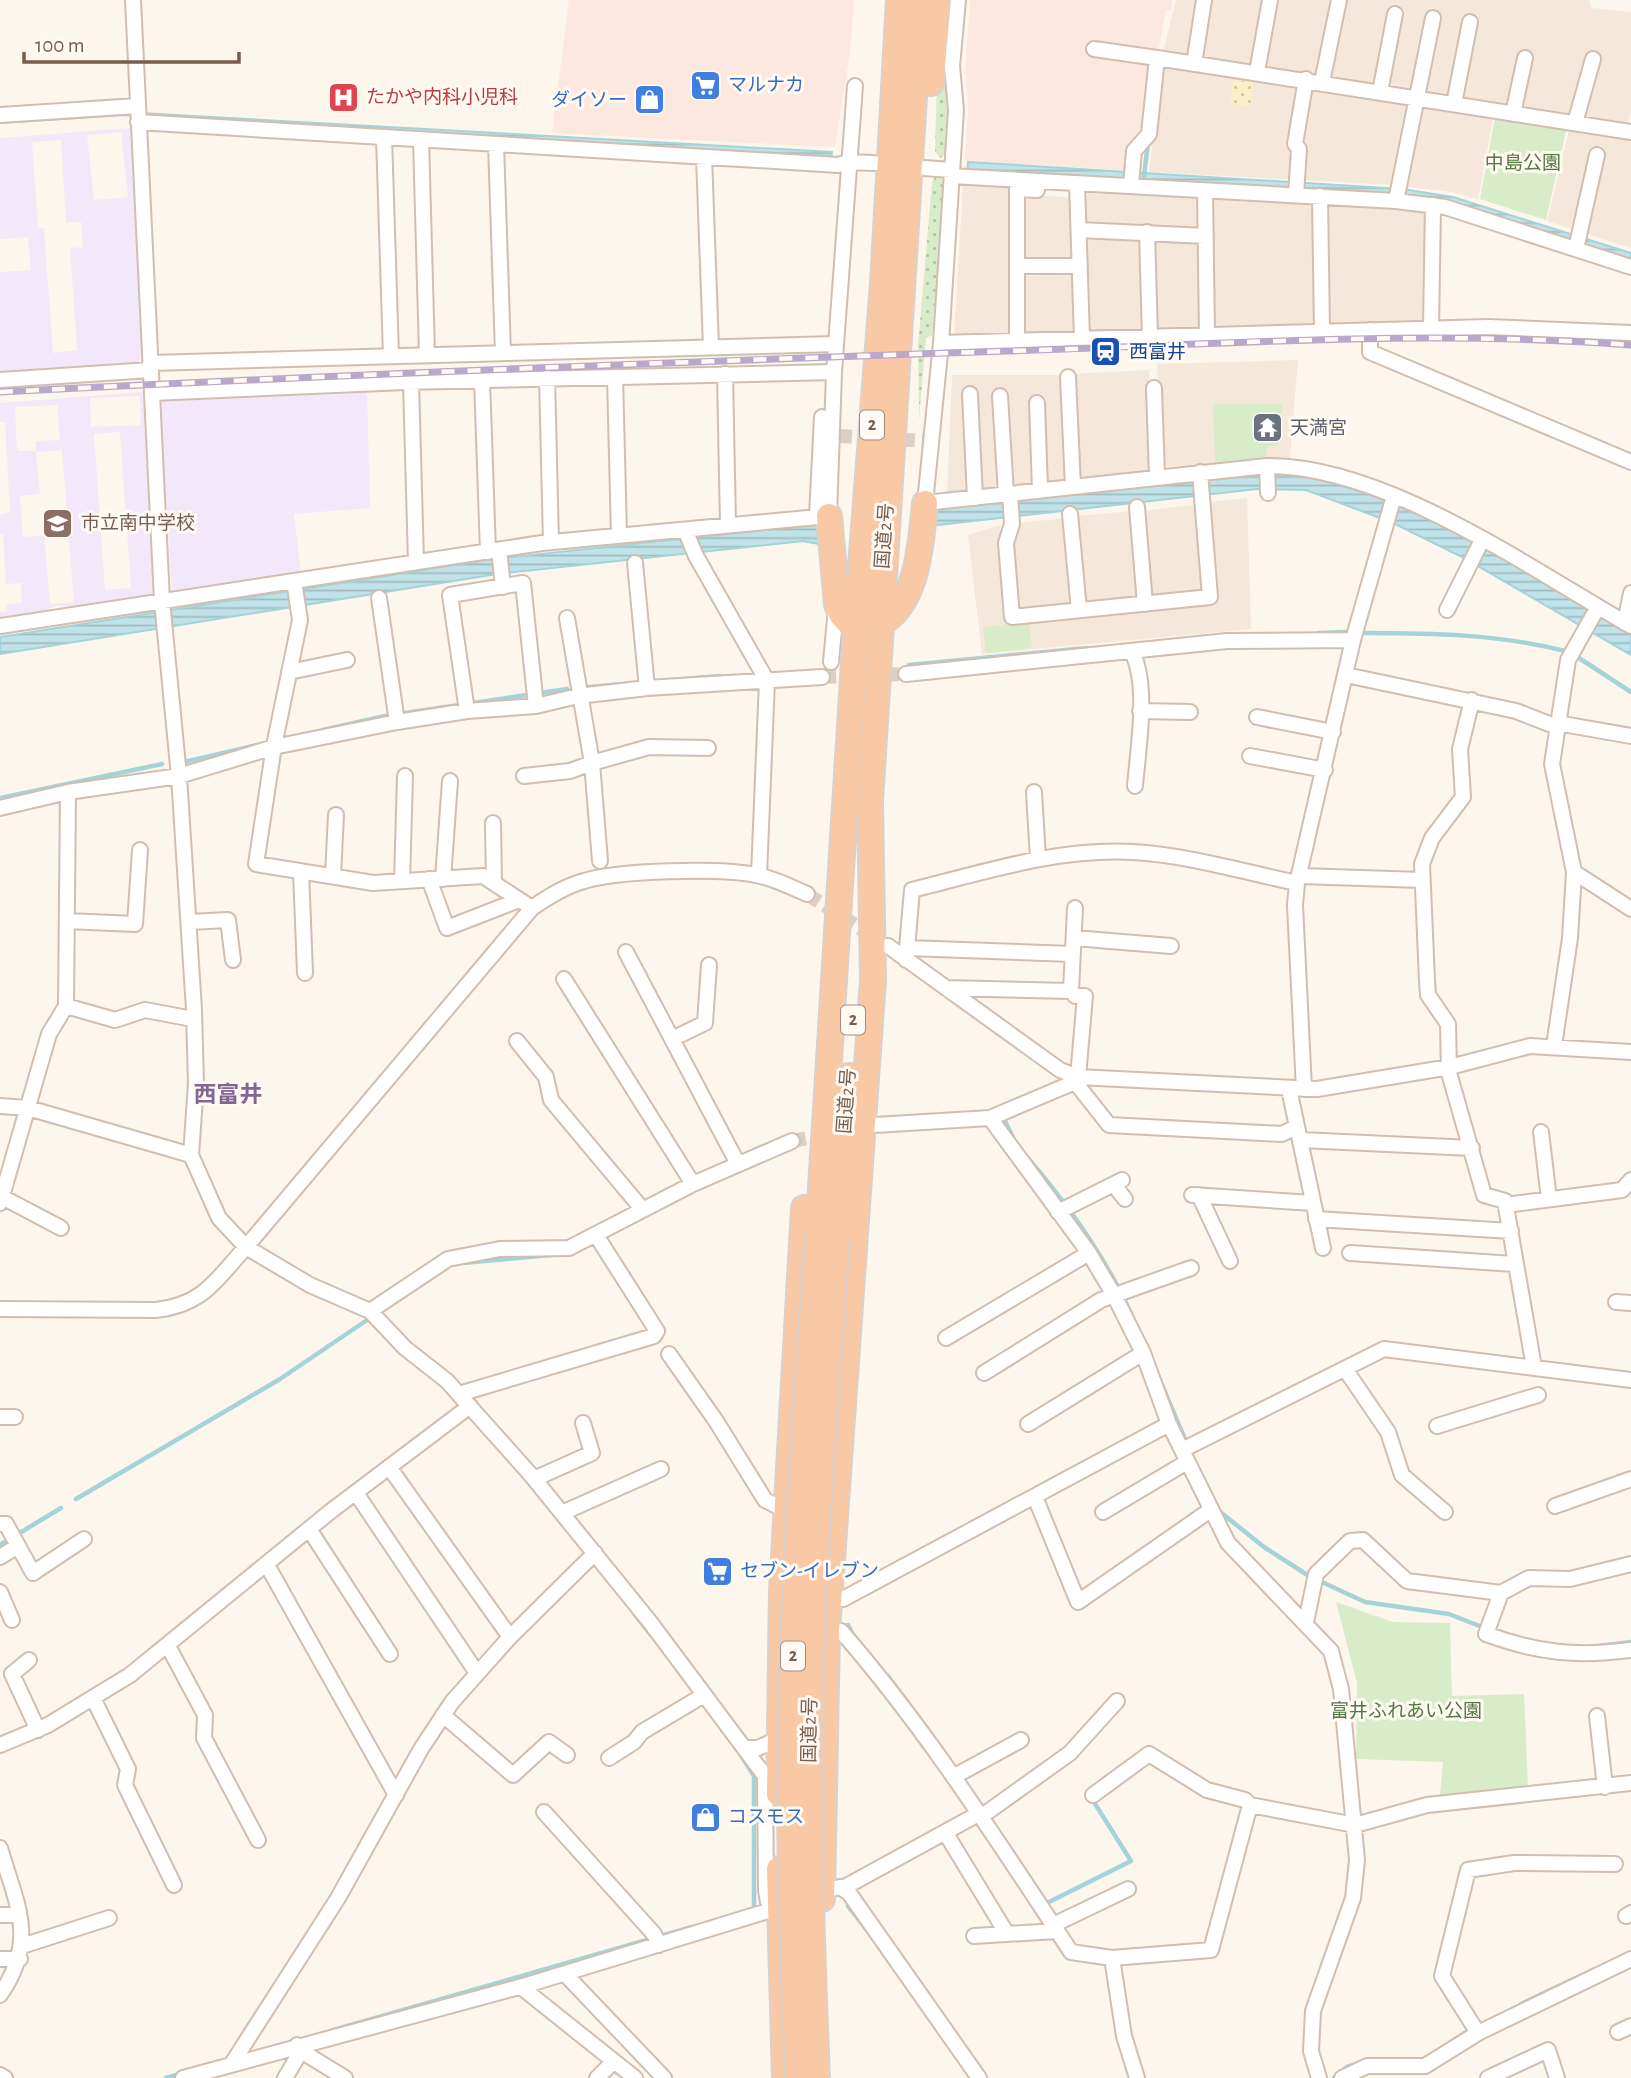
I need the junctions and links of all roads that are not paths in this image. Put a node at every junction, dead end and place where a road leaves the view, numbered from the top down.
1 (133, 0) edge
2 (885, 0) edge
3 (899, 0) edge
4 (920, 0) edge
5 (939, 0) edge
6 (958, 0) edge
7 (1204, 0) edge
8 (1270, 0) edge
9 (1339, 0) edge
10 (1395, 14) dead end
11 (1433, 18) dead end
12 (1470, 22) dead end
13 (1094, 49) dead end
14 (1157, 58) junction
15 (1525, 58) dead end
16 (1593, 59) dead end
17 (1194, 64) junction
18 (1257, 72) junction
19 (1306, 79) junction
20 (1322, 82) junction
21 (855, 86) dead end
22 (1380, 92) junction
23 (1416, 98) junction
24 (1454, 104) junction
25 (138, 114) junction
26 (1513, 114) junction
27 (0, 115) edge
28 (1575, 123) junction
29 (1631, 130) edge
30 (384, 137) junction
31 (421, 139) junction
32 (496, 144) junction
33 (1597, 155) dead end
34 (704, 157) junction
35 (848, 162) junction
36 (874, 163) junction
37 (924, 168) junction
38 (951, 173) junction
39 (1131, 178) junction
40 (1077, 187) junction
41 (1296, 189) junction
42 (1205, 191) junction
43 (1396, 194) junction
44 (1320, 196) junction
45 (1433, 205) junction
46 (1079, 230) junction
47 (1147, 232) junction
48 (1206, 236) junction
49 (1578, 243) junction
50 (1017, 266) junction
51 (1080, 266) junction
52 (1631, 267) edge
53 (892, 284) junction
54 (1431, 328) junction
55 (1370, 330) junction
56 (1322, 332) junction
57 (1631, 333) edge
58 (1207, 335) junction
59 (1150, 337) junction
60 (1082, 339) junction
61 (1017, 340) junction
62 (941, 343) junction
63 (836, 344) junction
64 (711, 347) junction
65 (503, 353) junction
66 (427, 355) junction
67 (391, 356) junction
68 (150, 366) junction
69 (834, 372) junction
70 (725, 374) junction
71 (615, 377) junction
72 (1068, 377) dead end
73 (547, 378) junction
74 (0, 380) edge
75 (482, 380) junction
76 (411, 382) junction
77 (1154, 388) dead end
78 (152, 393) junction
79 (970, 394) dead end
80 (1000, 396) dead end
81 (1037, 404) dead end
82 (822, 417) dead end
83 (892, 453) junction
84 (1631, 461) edge
85 (1268, 468) junction
86 (1200, 474) junction
87 (1157, 477) junction
88 (1073, 486) junction
89 (1040, 490) junction
90 (1268, 491) dead end
91 (1009, 496) junction
92 (975, 498) junction
93 (1392, 499) junction
94 (925, 503) junction
95 (1137, 507) dead end
96 (1070, 514) dead end
97 (823, 516) junction
98 (728, 525) junction
99 (686, 532) junction
100 (619, 535) junction
101 (551, 542) junction
102 (1480, 543) junction
103 (495, 552) junction
104 (416, 562) junction
105 (635, 563) dead end
106 (860, 568) junction
107 (502, 581) junction
108 (294, 585) junction
109 (1631, 593) edge
110 (379, 598) dead end
111 (837, 604) junction
112 (1145, 604) junction
113 (163, 605) junction
114 (1596, 609) junction
115 (1079, 610) junction
116 (1447, 610) dead end
117 (567, 618) dead end
118 (1628, 625) edge
119 (0, 626) edge
120 (867, 627) junction
121 (1353, 640) junction
122 (1132, 652) junction
123 (348, 660) dead end
124 (831, 662) dead end
125 (289, 672) junction
126 (906, 674) tunnel mouth
127 (1346, 675) junction
128 (766, 676) junction
129 (822, 677) tunnel mouth
130 (647, 688) junction
131 (578, 696) junction
132 (535, 698) junction
133 (1472, 700) junction
134 (466, 711) junction
135 (1140, 711) junction
136 (1190, 712) dead end
137 (1257, 717) dead end
138 (397, 721) junction
139 (1557, 725) junction
140 (1333, 732) junction
141 (1631, 736) edge
142 (274, 747) junction
143 (708, 748) dead end
144 (1250, 756) dead end
145 (592, 763) junction
146 (1325, 770) junction
147 (179, 776) junction
148 (405, 776) dead end
149 (524, 776) dead end
150 (450, 781) dead end
151 (1135, 786) dead end
152 (68, 792) junction
153 (1034, 792) dead end
154 (870, 803) junction
155 (0, 808) edge
156 (336, 815) dead end
157 (493, 823) dead end
158 (140, 850) dead end
159 (1038, 859) junction
160 (600, 861) dead end
161 (301, 871) junction
162 (1574, 872) junction
163 (759, 875) junction
164 (333, 876) junction
165 (436, 879) junction
166 (1298, 880) junction
167 (1422, 880) junction
168 (402, 881) junction
169 (494, 883) junction
170 (807, 894) tunnel mouth
171 (519, 900) junction
172 (839, 900) junction
173 (532, 908) junction
174 (1075, 908) dead end
175 (1631, 909) edge
176 (67, 921) junction
177 (189, 922) junction
178 (1074, 938) junction
179 (888, 946) tunnel mouth
180 (1171, 946) dead end
181 (626, 952) dead end
182 (906, 954) junction
183 (1073, 954) junction
184 (233, 960) dead end
185 (709, 965) dead end
186 (305, 974) dead end
187 (564, 979) dead end
188 (945, 988) junction
189 (1075, 996) dead end
190 (66, 1006) junction
191 (193, 1019) junction
192 (672, 1039) junction
193 (517, 1041) dead end
194 (1554, 1046) junction
195 (1631, 1052) edge
196 (1450, 1067) junction
197 (1076, 1079) junction
198 (1296, 1089) junction
199 (0, 1106) edge
200 (28, 1108) junction
201 (990, 1118) junction
202 (875, 1125) dead end
203 (1541, 1132) dead end
204 (1298, 1133) junction
205 (792, 1141) tunnel mouth
206 (1472, 1148) junction
207 (191, 1155) junction
208 (738, 1164) junction
209 (1631, 1180) edge
210 (693, 1184) junction
211 (1, 1194) edge
212 (1125, 1199) dead end
213 (1549, 1199) junction
214 (1312, 1203) junction
215 (1506, 1205) junction
216 (643, 1210) junction
217 (1059, 1211) junction
218 (1316, 1219) junction
219 (61, 1228) dead end
220 (1511, 1231) junction
221 (827, 1236) junction
222 (599, 1240) junction
223 (246, 1247) junction
224 (1323, 1248) dead end
225 (1089, 1253) junction
226 (1350, 1253) dead end
227 (1230, 1261) dead end
228 (1514, 1264) junction
229 (1191, 1268) dead end
230 (1116, 1296) junction
231 (1616, 1303) dead end
232 (1631, 1303) edge
233 (0, 1309) edge
234 (370, 1311) junction
235 (946, 1338) dead end
236 (1143, 1353) junction
237 (669, 1354) dead end
238 (1534, 1367) junction
239 (1345, 1369) junction
240 (984, 1373) dead end
241 (1631, 1380) edge
242 (459, 1394) junction
243 (1538, 1395) dead end
244 (470, 1406) junction
245 (583, 1423) dead end
246 (1028, 1424) dead end
247 (1169, 1424) junction
248 (1437, 1426) dead end
249 (1187, 1451) junction
250 (389, 1467) junction
251 (661, 1469) dead end
252 (534, 1479) junction
253 (1631, 1479) edge
254 (356, 1493) junction
255 (1035, 1497) junction
256 (1555, 1506) dead end
257 (785, 1510) junction
258 (1209, 1511) junction
259 (1103, 1512) dead end
260 (1445, 1512) dead end
261 (562, 1513) junction
262 (0, 1524) edge
263 (309, 1530) junction
264 (84, 1539) dead end
265 (18, 1546) junction
266 (595, 1553) junction
267 (0, 1557) edge
268 (1631, 1564) edge
269 (267, 1565) junction
270 (782, 1573) junction
271 (830, 1587) junction
272 (0, 1592) edge
273 (1502, 1593) junction
274 (12, 1620) dead end
275 (1306, 1622) junction
276 (827, 1630) junction
277 (510, 1637) junction
278 (168, 1646) junction
279 (1631, 1650) edge
280 (390, 1654) dead end
281 (29, 1660) dead end
282 (477, 1673) junction
283 (93, 1698) junction
284 (700, 1698) junction
285 (1118, 1701) dead end
286 (443, 1715) junction
287 (1597, 1716) dead end
288 (38, 1730) junction
289 (778, 1739) junction
290 (1021, 1740) dead end
291 (0, 1745) edge
292 (747, 1748) junction
293 (567, 1755) dead end
294 (609, 1758) dead end
295 (955, 1776) junction
296 (1604, 1782) junction
297 (1631, 1783) edge
298 (396, 1795) junction
299 (1093, 1795) dead end
300 (1250, 1805) junction
301 (544, 1812) dead end
302 (981, 1815) junction
303 (1355, 1821) junction
304 (945, 1832) junction
305 (258, 1840) dead end
306 (0, 1848) edge
307 (1615, 1864) dead end
308 (174, 1885) dead end
309 (832, 1889) junction
310 (1129, 1889) dead end
311 (779, 1909) junction
312 (0, 1915) edge
313 (19, 1915) junction
314 (109, 1918) dead end
315 (1055, 1928) junction
316 (1007, 1934) junction
317 (974, 1936) dead end
318 (656, 1940) junction
319 (21, 1952) junction
320 (1112, 1958) junction
321 (0, 1959) edge
322 (1631, 1959) edge
323 (565, 1974) junction
324 (521, 1987) junction
325 (0, 1995) edge
326 (1476, 2029) junction
327 (299, 2048) junction
328 (613, 2062) junction
329 (1434, 2062) junction
330 (222, 2070) edge
331 (0, 2076) edge
332 (5, 2078) edge
333 (183, 2078) edge
334 (285, 2078) edge
335 (345, 2078) edge
336 (597, 2078) edge
337 (635, 2078) edge
338 (664, 2078) edge
339 (785, 2078) edge
340 (798, 2078) edge
341 (817, 2078) edge
342 (829, 2078) edge
343 (979, 2078) edge
344 (1137, 2078) edge
345 (1319, 2078) edge
346 (1342, 2078) edge
347 (1427, 2078) edge
348 (1488, 2078) edge
349 (1557, 2078) edge

1 - 25 street
2 - 36 highway
3 - 53 highway, 国道2号 / 2
4 - 53 highway, 国道2号 / 2
5 - 37 highway
6 - 38 street
7 - 17 street
8 - 18 street
9 - 20 street
10 - 22 street
11 - 23 street
12 - 24 street
13 - 14 street
14 - 17 street
14 - 39 street
15 - 26 street
16 - 28 street
17 - 18 street
18 - 19 street
19 - 20 street
19 - 41 street
20 - 22 street
21 - 35 street
22 - 23 street
23 - 24 street
23 - 43 street
24 - 26 street
25 - 27 street
25 - 30 street
25 - 68 street
26 - 28 street
28 - 29 street
30 - 31 street
30 - 67 street
31 - 32 street
31 - 66 street
32 - 34 street
32 - 65 street
33 - 49 street
34 - 35 street
34 - 64 street
35 - 36 street
35 - 63 street
36 - 106 highway
37 - 38 street
37 - 83 highway
38 - 40 street
38 - 62 street
39 - 40 street
39 - 42 street
40 - 46 street
40 - 50 street
41 - 42 street
41 - 44 street
42 - 48 street
43 - 44 street
43 - 45 street
44 - 56 street
45 - 49 street
45 - 54 street
46 - 47 street
46 - 51 street
47 - 48 street
47 - 59 street
48 - 58 street
49 - 52 street
50 - 51 street
50 - 61 street
51 - 60 street
53 - 83 highway, 国道2号 / 2
53 - 106 highway, 国道2号 / 2
54 - 55 street
54 - 57 street
55 - 56 street
55 - 84 street
56 - 58 street
58 - 59 street
59 - 60 street
60 - 61 street
61 - 62 street
62 - 94 street
63 - 64 street
63 - 69 street
64 - 65 street
65 - 66 street
66 - 67 street
67 - 68 street
68 - 74 street
68 - 78 street
69 - 70 street
69 - 97 street
70 - 71 street
70 - 98 street
71 - 73 street
71 - 100 street
72 - 88 street
73 - 75 street
73 - 101 street
75 - 76 street
75 - 103 street
76 - 78 street
76 - 104 street
77 - 87 street
78 - 113 street
79 - 92 street
80 - 91 street
81 - 89 street
82 - 97 street
83 - 120 highway, 国道2号 / 2
85 - 86 street
85 - 90 street
85 - 93 street
86 - 87 street
86 - 112 street
87 - 88 street
88 - 89 street
89 - 91 street
91 - 92 street
91 - 115 street
92 - 94 street
93 - 102 street
93 - 121 street
94 - 120 highway
95 - 112 street
96 - 115 street
97 - 98 street
97 - 111 highway
98 - 99 street
99 - 100 street
99 - 128 street
100 - 101 street
101 - 103 street
102 - 114 street
102 - 116 street
103 - 104 street
103 - 107 street
104 - 108 street
105 - 130 street
106 - 120 highway, 国道2号 / 2
107 - 132 street
107 - 134 street
108 - 113 street
108 - 125 street
109 - 118 street
110 - 138 street
111 - 120 highway
111 - 124 street
112 - 115 street
113 - 119 street
113 - 147 street
114 - 118 street
114 - 139 street
117 - 131 street
120 - 154 highway, 国道2号 / 2
120 - 172 highway, 国道2号 / 2
121 - 122 street
121 - 127 street
122 - 126 street
122 - 135 street
123 - 125 street
125 - 142 street
127 - 133 street
127 - 140 street
128 - 129 street
128 - 130 street
128 - 163 street
130 - 131 street
131 - 132 street
131 - 145 street
132 - 134 street
133 - 139 street
133 - 167 street
134 - 138 street
135 - 136 street
135 - 151 street
137 - 140 street
138 - 142 street
139 - 141 street
139 - 162 street
140 - 146 street
142 - 147 street
142 - 161 street
143 - 145 street
144 - 146 street
145 - 149 street
145 - 160 street
146 - 166 street
147 - 152 street
147 - 177 street
148 - 168 street
150 - 165 street
152 - 155 street
152 - 176 street
153 - 159 street
154 - 221 highway, 国道2号 / 2
154 - 271 highway
156 - 164 street
157 - 169 street
158 - 176 street
159 - 166 street
159 - 182 street
161 - 164 street
161 - 186 street
162 - 175 street
162 - 194 street
163 - 170 street
163 - 173 street
164 - 168 street
165 - 168 street
165 - 169 street
165 - 171 street
166 - 167 street
166 - 198 street
167 - 196 street
169 - 171 street
171 - 173 street
172 - 221 highway, 国道2号 / 2
172 - 257 highway
173 - 223 street
174 - 178 street
176 - 190 street
177 - 184 street
177 - 191 street
178 - 180 street
178 - 183 street
179 - 182 street
181 - 192 street
182 - 183 street
182 - 188 street
183 - 188 street
185 - 192 street
187 - 210 street
188 - 197 street
189 - 197 street
190 - 191 street
190 - 200 street
191 - 207 street
192 - 208 street
193 - 216 street
194 - 195 street
194 - 196 street
196 - 198 street
196 - 206 street
197 - 198 street
197 - 201 street
197 - 204 street
198 - 204 street
199 - 200 street
200 - 207 street
200 - 211 street
201 - 202 street
201 - 217 street
203 - 213 street
204 - 206 street
204 - 214 street
205 - 208 street
206 - 215 street
207 - 223 street
208 - 210 street
209 - 213 street
210 - 216 street
211 - 219 street
212 - 217 street
213 - 215 street
214 - 218 street
214 - 227 street
215 - 220 street
216 - 222 street
217 - 225 street
218 - 220 street
218 - 224 street
220 - 228 street
221 - 340 highway, 国道2号 / 2, bridge
221 - 341 highway, 国道2号 / 2, bridge
222 - 234 street
222 - 242 street
223 - 233 street
223 - 234 street
225 - 230 street
225 - 235 street
226 - 228 street
228 - 238 street
229 - 230 street
230 - 236 street
230 - 240 street
231 - 232 street
234 - 242 street
236 - 246 street
236 - 247 street
237 - 257 street
238 - 239 street
238 - 241 street
239 - 249 street
239 - 260 street
242 - 244 street
243 - 248 street
244 - 250 street
244 - 252 street
245 - 252 street
247 - 249 street
247 - 255 street
249 - 258 street
249 - 259 street
250 - 254 street
250 - 277 street
251 - 261 street
252 - 261 street
253 - 256 street
254 - 263 street
254 - 282 street
255 - 258 street
255 - 271 street
257 - 270 highway
258 - 275 street
261 - 266 street
262 - 265 street
263 - 269 street
263 - 280 street
264 - 265 street
265 - 267 street
266 - 277 street
266 - 284 street
268 - 273 street
269 - 278 street
269 - 298 street
270 - 271 highway
270 - 289 highway
271 - 276 highway
272 - 274 street
273 - 275 street
273 - 279 street
275 - 303 street
276 - 295 street
276 - 309 highway
277 - 282 street
278 - 283 street
278 - 305 street
281 - 288 street
282 - 286 street
283 - 288 street
283 - 308 street
284 - 292 street
284 - 294 street
285 - 302 street
286 - 293 street
286 - 298 street
287 - 296 street
288 - 291 street
289 - 292 street
289 - 311 highway
290 - 295 street
292 - 311 street
295 - 302 street
296 - 297 street
296 - 303 street
298 - 330 street
299 - 300 street
300 - 303 street
300 - 320 street
301 - 318 street
302 - 304 street
302 - 315 street
303 - 345 street
304 - 309 street
304 - 316 street
306 - 313 street
307 - 326 street
309 - 311 street
309 - 342 highway
309 - 343 street
310 - 315 street
311 - 318 street
311 - 339 highway
312 - 313 street
313 - 319 street
314 - 319 street
315 - 316 street
315 - 320 street
316 - 317 street
318 - 323 street
319 - 321 street
319 - 325 street
320 - 344 street
322 - 326 street
323 - 324 street
323 - 338 street
324 - 327 street
324 - 328 street
326 - 329 street
327 - 330 street
327 - 334 street
327 - 335 street
328 - 336 street
328 - 337 street
329 - 346 street
329 - 347 street
330 - 333 street
331 - 332 street
348 - 349 street

